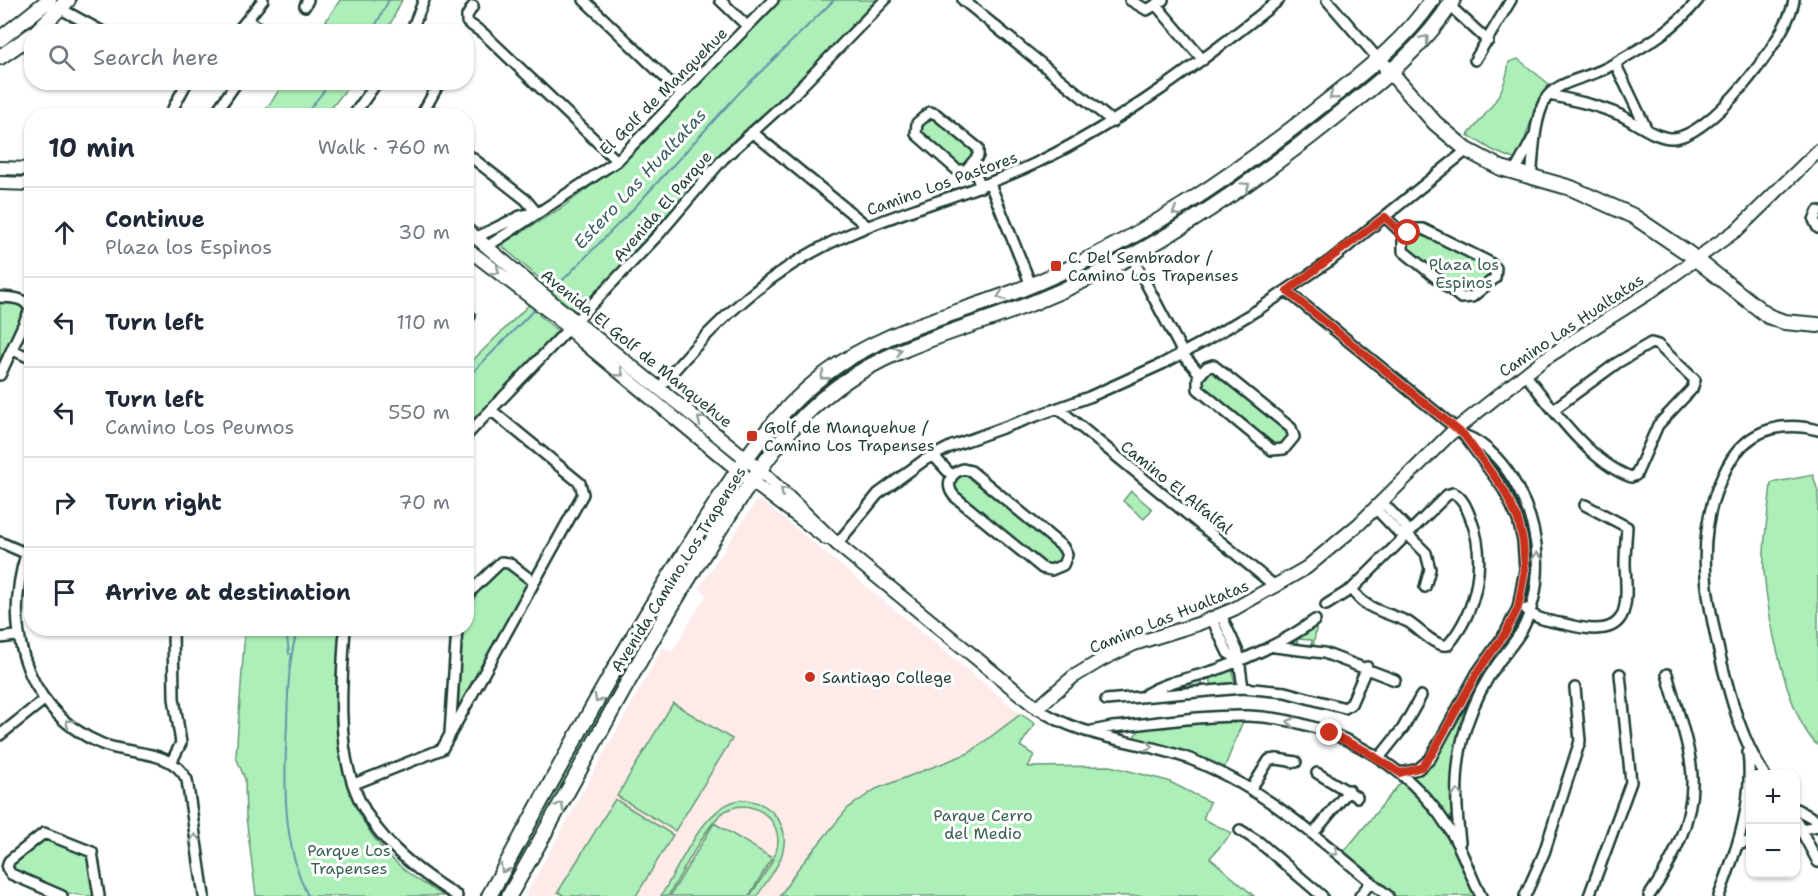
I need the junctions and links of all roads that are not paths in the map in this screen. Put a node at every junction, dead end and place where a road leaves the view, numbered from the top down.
1 (49, 0) edge
2 (424, 0) edge
3 (585, 0) edge
4 (720, 0) edge
5 (773, 0) edge
6 (885, 0) edge
7 (963, 0) edge
8 (1130, 0) edge
9 (1279, 0) edge
10 (1327, 0) edge
11 (1432, 0) edge
12 (1511, 0) edge
13 (1698, 0) edge
14 (1794, 0) edge
15 (259, 1) edge
16 (1160, 3) edge
17 (1451, 3) edge
18 (65, 4) edge
19 (473, 6) dead end
20 (247, 20) junction
21 (44, 24) edge
22 (92, 24) edge
23 (244, 24) edge
24 (253, 24) edge
25 (414, 24) edge
26 (470, 24) edge
27 (747, 26) junction
28 (474, 27) edge
29 (0, 39) edge
30 (24, 40) edge
31 (1488, 41) junction
32 (0, 57) edge
33 (1203, 60) junction
34 (1379, 60) junction
35 (1475, 60) dead end
36 (1615, 63) junction
37 (1390, 73) junction
38 (183, 90) edge
39 (231, 90) edge
40 (371, 90) edge
41 (435, 90) edge
42 (682, 94) junction
43 (1549, 95) junction
44 (173, 108) edge
45 (219, 108) edge
46 (359, 108) edge
47 (425, 108) edge
48 (1113, 122) junction
49 (1646, 128) junction
50 (752, 132) junction
51 (1534, 136) junction
52 (1467, 150) junction
53 (1818, 151) edge
54 (474, 159) edge
55 (617, 161) junction
56 (972, 164) junction
57 (0, 168) edge
58 (24, 169) edge
59 (1514, 173) junction
60 (1531, 178) junction
61 (0, 183) edge
62 (24, 184) edge
63 (986, 186) junction
64 (1216, 186) junction
65 (1221, 203) junction
66 (1818, 211) edge
67 (536, 212) junction
68 (1385, 217) junction
69 (867, 226) junction
70 (1818, 228) edge
71 (1405, 236) junction
72 (474, 241) edge
73 (474, 246) edge
74 (474, 246) edge
75 (488, 246) junction
76 (1132, 257) junction
77 (1696, 260) junction
78 (1031, 285) junction
79 (529, 289) junction
80 (1287, 291) junction
81 (0, 297) edge
82 (24, 302) edge
83 (1818, 325) edge
84 (574, 326) junction
85 (24, 327) edge
86 (13, 350) junction
87 (1183, 353) junction
88 (24, 355) edge
89 (1200, 374) junction
90 (1525, 374) junction
91 (0, 375) edge
92 (660, 387) junction
93 (1059, 409) junction
94 (1554, 409) junction
95 (491, 410) junction
96 (775, 420) junction
97 (474, 428) edge
98 (1818, 430) edge
99 (788, 432) junction
100 (1460, 432) junction
101 (933, 454) junction
102 (746, 457) junction
103 (759, 468) junction
104 (738, 470) junction
105 (952, 476) junction
106 (751, 481) junction
107 (1378, 505) junction
108 (1586, 505) dead end
109 (1408, 535) junction
110 (0, 542) edge
111 (837, 544) junction
112 (24, 553) edge
113 (24, 557) edge
114 (534, 582) junction
115 (1275, 587) junction
116 (1425, 587) dead end
117 (474, 588) edge
118 (1353, 588) junction
119 (1521, 598) junction
120 (1326, 605) dead end
121 (1529, 614) junction
122 (1217, 617) junction
123 (1315, 620) dead end
124 (16, 636) junction
125 (173, 636) edge
126 (345, 636) edge
127 (456, 636) edge
128 (0, 638) edge
129 (1273, 647) junction
130 (1239, 660) junction
131 (1367, 667) junction
132 (1620, 674) dead end
133 (1667, 674) dead end
134 (1395, 680) dead end
135 (1243, 688) junction
136 (1575, 688) dead end
137 (1143, 696) junction
138 (1421, 696) dead end
139 (44, 700) junction
140 (1106, 700) dead end
141 (1037, 708) junction
142 (1092, 731) junction
143 (0, 735) edge
144 (450, 735) junction
145 (1747, 744) junction
146 (1379, 758) junction
147 (172, 761) junction
148 (1296, 762) dead end
149 (1762, 770) edge
150 (1317, 773) dead end
151 (1400, 773) junction
152 (354, 784) junction
153 (1251, 789) junction
154 (1349, 790) junction
155 (1357, 797) dead end
156 (1800, 811) edge
157 (1818, 821) edge
158 (1800, 826) edge
159 (1818, 826) edge
160 (1240, 830) dead end
161 (1800, 831) edge
162 (1313, 834) junction
163 (1746, 842) edge
164 (1738, 845) junction
165 (1461, 852) junction
166 (1818, 862) edge
167 (4, 868) edge
168 (1371, 882) junction
169 (1722, 893) edge
170 (49, 894) edge
171 (62, 896) edge
172 (99, 896) edge
173 (204, 896) edge
174 (457, 896) edge
175 (489, 896) edge
176 (509, 896) edge
177 (1322, 896) edge
178 (1360, 896) edge
179 (1387, 896) edge
180 (1481, 896) edge
181 (1525, 896) edge
182 (1589, 896) edge
183 (1649, 896) edge

1 - 29 main road
2 - 25 street
3 - 42 street
4 - 27 street
5 - 27 street, El Golf de Manquehue
6 - 50 street, Avenida El Parque
7 - 48 street
8 - 16 street
9 - 33 street, Camino Los Pastores
10 - 34 street
11 - 34 main road, Avenida Camino Los Trapenses
12 - 31 street
13 - 36 street
14 - 49 street
15 - 20 street
16 - 33 street
17 - 31 street
37 -> 17 main road, Avenida Camino Los Trapenses
18 - 21 main road
18 - 22 street
19 - 26 street
20 - 23 street
20 - 24 street
27 - 42 street, El Golf de Manquehue
28 - 55 street
30 - 32 main road
31 - 35 street
33 - 48 street, Camino Los Pastores
34 - 37 main road
34 -> 64 main road, Avenida Camino Los Trapenses
36 - 43 street
36 - 49 street
37 - 52 main road
65 -> 37 main road, Avenida Camino Los Trapenses
38 - 44 street
39 - 45 street
40 - 46 street
41 - 47 street
42 - 55 street, El Golf de Manquehue
43 - 49 street
43 - 51 street
48 - 63 street, Camino Los Pastores
50 - 69 street
50 - 84 street, Avenida El Parque
51 - 59 street
51 - 60 street
52 - 59 main road
52 - 68 street
53 - 77 street, Camino Las Hualtatas
54 - 67 street
55 - 67 street, El Golf de Manquehue
56 - 56 street
56 - 63 street
57 - 58 street
59 - 60 main road
60 - 77 main road
61 - 62 street
63 - 69 street, Camino Los Pastores
63 - 78 street
64 - 65 main road
64 -> 78 main road, Avenida Camino Los Trapenses
65 - 76 main road, Avenida Camino Los Trapenses
66 - 70 street
67 - 72 street, El Golf de Manquehue
67 - 75 street, El Golf de Manquehue
68 - 71 street
68 - 80 street
69 - 92 street, Camino Los Pastores
71 - 71 street
73 - 75 street
74 -> 79 street, Avenida El Golf de Manquehue
75 - 79 street, Avenida El Golf de Manquehue
76 - 87 street
99 -> 76 main road, Avenida Camino Los Trapenses
77 - 83 main road
77 - 90 street, Camino Las Hualtatas
78 -> 96 main road, Avenida Camino Los Trapenses
79 - 84 street, Avenida El Golf de Manquehue
80 - 87 street
80 - 100 street
81 - 82 street
84 - 92 street, Avenida El Golf de Manquehue
84 - 95 street, Avenida El Parque
84 -> 104 street, Avenida El Golf de Manquehue
85 - 86 street
86 - 88 street
86 - 91 street
87 - 89 street
87 - 93 street
89 - 89 street
90 - 94 street
90 - 100 street, Camino Las Hualtatas
102 -> 92 street, Avenida El Golf de Manquehue
93 - 101 street
93 - 115 street, Camino El Alfalfal
94 - 94 street
95 - 97 street, Avenida El Parque
95 - 114 street
96 - 99 main road
96 - 102 main road, Avenida Camino Los Trapenses
98 - 145 street
99 - 103 main road, Avenida Camino Los Trapenses
100 - 107 street, Camino Las Hualtatas
100 - 119 street
121 -> 100 street
101 - 105 street
101 - 111 street
102 - 103 street, Avenida El Golf de Manquehue
102 - 104 main road, Avenida Camino Los Trapenses
103 - 106 main road, Avenida Camino Los Trapenses
111 -> 103 street, Avenida El Golf de Manquehue
104 - 106 street, Avenida El Golf de Manquehue
104 -> 175 main road, Avenida Camino Los Trapenses
105 - 105 street
106 - 111 street, Avenida El Golf de Manquehue
176 -> 106 main road, Avenida Camino Los Trapenses
107 - 109 street
107 - 115 street, Camino Las Hualtatas
108 - 121 street
109 - 116 street
109 - 118 street
109 - 118 street
110 - 112 street
111 - 141 street, Avenida El Golf de Manquehue
113 - 124 street
114 - 117 street
114 - 144 street
115 - 122 street, Camino Las Hualtatas
118 - 120 street
119 - 121 street
119 - 151 street
165 -> 121 street
122 - 130 street
122 - 141 street, Camino Las Hualtatas
123 - 129 street
124 - 128 street
124 - 139 street
125 - 147 street
126 - 152 street
127 - 144 street
129 - 130 street
129 - 131 street
130 - 135 street
130 - 137 street
131 - 134 street
131 - 135 street
132 - 182 street
133 - 183 street
135 - 137 street
136 - 181 street
137 - 140 street
138 - 146 street
139 - 143 street
147 -> 139 street
141 - 142 street, Avenida El Golf de Manquehue
146 -> 142 street, Avenida El Golf de Manquehue
142 -> 153 street, Avenida El Golf de Manquehue
144 - 152 street
145 - 149 street
145 - 164 street
146 - 151 street, Avenida El Golf de Manquehue
173 -> 147 street
148 - 153 street
150 - 154 street
151 - 165 street, Avenida El Golf de Manquehue
152 - 174 street
153 - 162 street, Avenida El Golf de Manquehue
154 - 155 street
154 - 162 street
156 - 157 street
158 - 159 street
160 - 177 street
161 - 166 street
162 -> 168 street, Avenida El Golf de Manquehue
163 - 164 street
164 - 169 street
165 - 180 street, Avenida El Golf de Manquehue
167 - 170 street
167 - 172 street
168 - 178 street
168 - 179 street, Avenida El Golf de Manquehue
170 - 171 street

